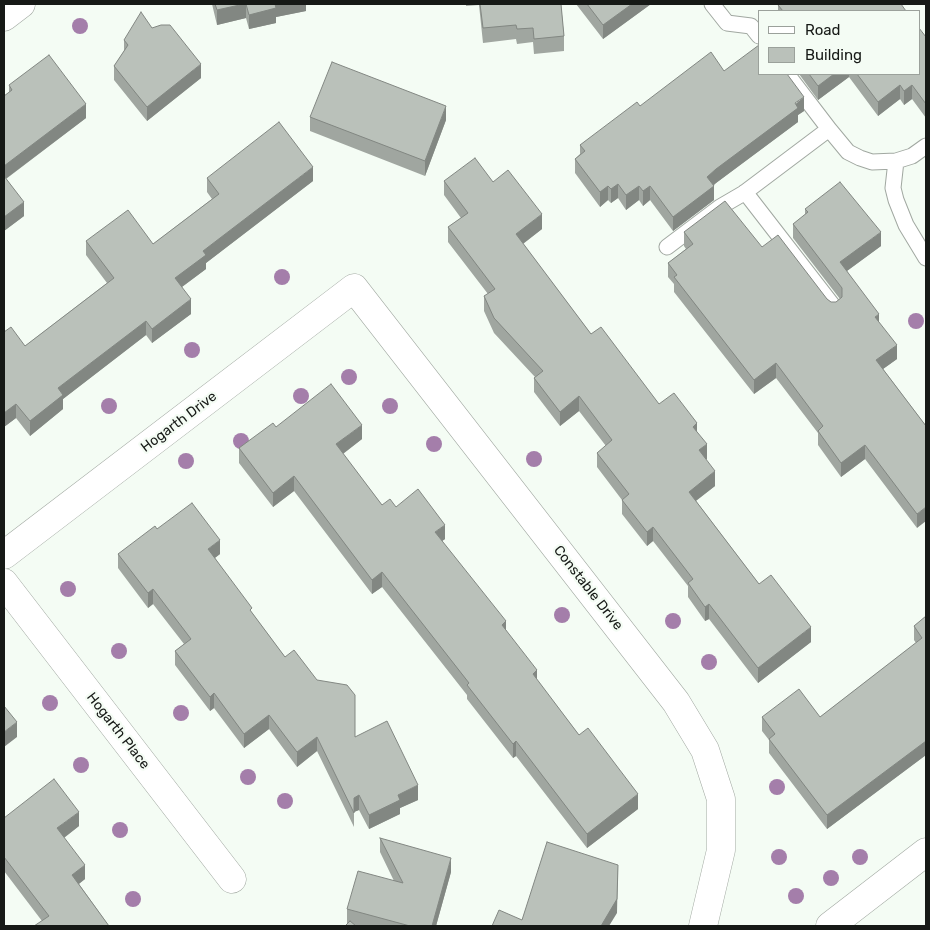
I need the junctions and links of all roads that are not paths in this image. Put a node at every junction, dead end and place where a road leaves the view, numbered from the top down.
1 (21, 4) edge
2 (712, 4) edge
3 (4, 17) edge
4 (758, 35) edge
5 (788, 75) edge
6 (829, 129) junction
7 (926, 146) edge
8 (896, 162) junction
9 (746, 192) junction
10 (667, 248) dead end
11 (926, 258) edge
12 (354, 288) joint
13 (834, 307) edge
14 (4, 555) edge
15 (4, 583) edge
16 (926, 852) edge
17 (232, 879) dead end
18 (703, 926) edge
19 (830, 926) edge

1 - 3 street
2 - 4 lane
5 - 6 lane
6 - 8 lane
6 - 9 lane
7 - 8 lane
8 - 11 lane
9 - 10 lane
9 - 13 lane
12 - 14 street, Hogarth Drive
12 - 18 street, Constable Drive
15 - 17 street, Hogarth Place
16 - 19 street

